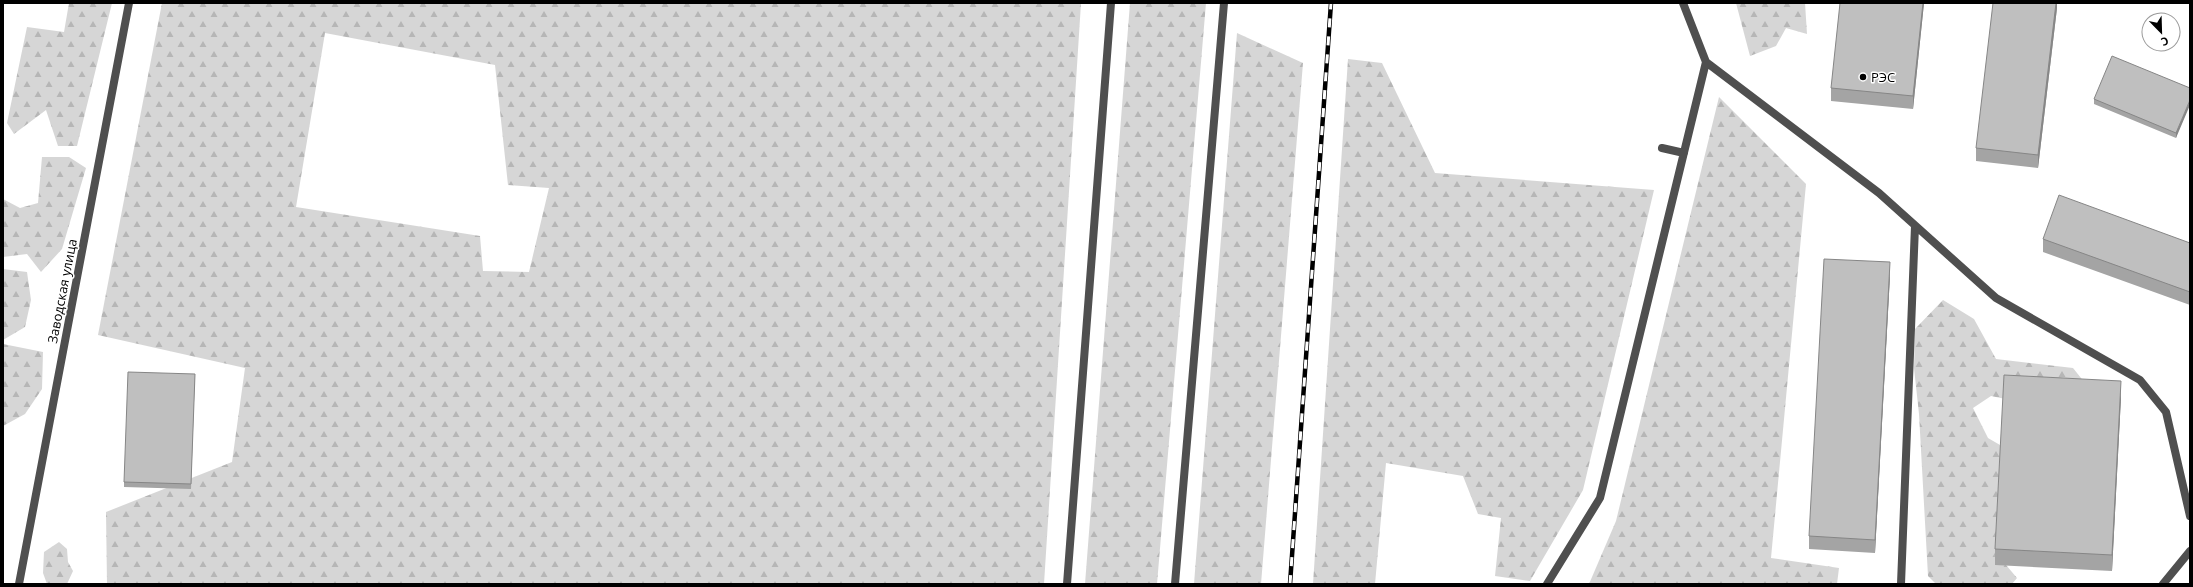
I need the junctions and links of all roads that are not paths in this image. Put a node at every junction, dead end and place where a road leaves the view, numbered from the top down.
1 (129, 3) edge
2 (1111, 3) edge
3 (1224, 3) edge
4 (1683, 3) edge
5 (1706, 62) junction
6 (1662, 148) dead end
7 (1684, 153) junction
8 (1916, 226) junction
9 (2190, 516) edge
10 (2190, 551) edge
11 (19, 584) edge
12 (1067, 584) edge
13 (1174, 584) edge
14 (1547, 584) edge
15 (1901, 584) edge
16 (2163, 584) edge

1 - 11 street, Заводская улица
2 - 12 street
3 - 13 street
4 - 5 street
5 - 7 street
5 - 8 street
6 - 7 street
7 - 14 street
8 - 9 street
8 - 15 street
10 - 16 street

